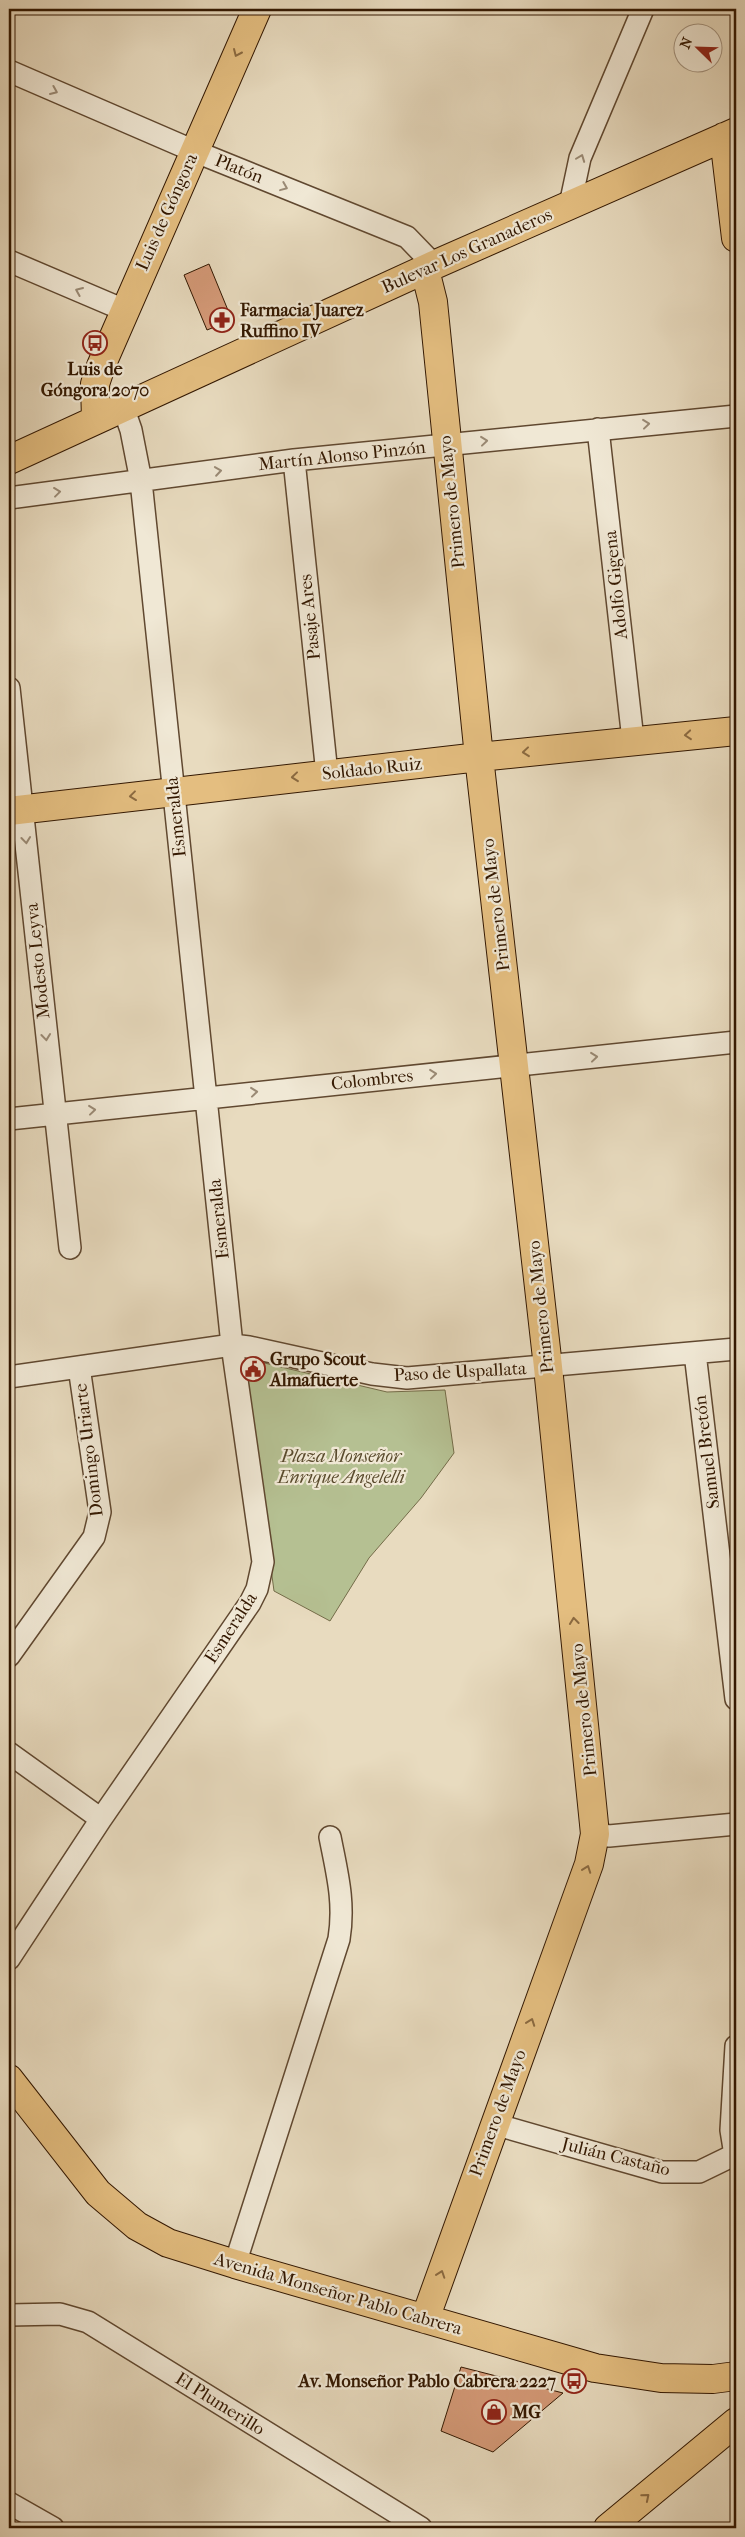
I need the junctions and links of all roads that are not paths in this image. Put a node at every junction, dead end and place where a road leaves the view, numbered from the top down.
1 (257, 9) edge
2 (643, 9) edge
3 (9, 71) edge
4 (730, 134) edge
5 (194, 151) junction
6 (570, 205) junction
7 (736, 238) edge
8 (9, 261) edge
9 (430, 268) junction
10 (124, 310) junction
11 (123, 406) junction
12 (736, 416) edge
13 (96, 420) junction
14 (598, 429) junction
15 (446, 445) junction
16 (9, 460) edge
17 (294, 460) junction
18 (141, 481) junction
19 (9, 498) edge
20 (9, 688) edge
21 (736, 731) edge
22 (633, 740) junction
23 (479, 757) junction
24 (327, 774) junction
25 (173, 791) junction
26 (16, 810) edge
27 (736, 1042) edge
28 (514, 1065) junction
29 (207, 1097) junction
30 (55, 1114) junction
31 (9, 1119) edge
32 (70, 1248) dead end
33 (232, 1345) junction
34 (736, 1349) edge
35 (695, 1353) junction
36 (79, 1367) junction
37 (548, 1367) junction
38 (9, 1377) edge
39 (9, 1656) edge
40 (736, 1699) edge
41 (9, 1753) edge
42 (101, 1819) junction
43 (736, 1824) edge
44 (595, 1834) junction
45 (330, 1837) dead end
46 (9, 1958) edge
47 (736, 2046) edge
48 (9, 2079) edge
49 (494, 2124) junction
50 (736, 2154) edge
51 (235, 2264) junction
52 (9, 2315) edge
53 (425, 2320) junction
54 (724, 2378) edge
55 (733, 2425) edge
56 (9, 2503) edge
57 (52, 2528) edge
58 (421, 2528) edge
59 (608, 2528) edge

1 -> 5 main road, Luis de Góngora
6 -> 2 street
3 -> 5 street, Platón
4 - 6 main road, Bulevar Los Granaderos
4 - 7 main road
5 -> 9 street, Platón
5 - 10 main road, Luis de Góngora
6 - 9 main road, Bulevar Los Granaderos
10 -> 8 street
9 - 11 main road, Bulevar Los Granaderos
9 - 15 main road, Primero de Mayo
10 - 13 main road, Luis de Góngora
11 - 13 main road, Bulevar Los Granaderos
11 - 18 street, Esmeralda
14 -> 12 street, Martín Alonso Pinzón
13 - 16 main road, Bulevar Los Granaderos
15 -> 14 street, Martín Alonso Pinzón
14 - 22 street, Adolfo Gigena
15 - 17 street, Martín Alonso Pinzón
15 - 23 main road, Primero de Mayo
18 -> 17 street, Martín Alonso Pinzón
17 - 24 street, Pasaje Ares
19 -> 18 street, Martín Alonso Pinzón
18 - 25 street, Esmeralda
20 - 26 street, Modesto Leyva
21 -> 22 main road, Soldado Ruiz
22 -> 23 main road, Soldado Ruiz
23 - 24 main road, Soldado Ruiz
23 - 28 main road, Primero de Mayo
24 -> 25 main road, Soldado Ruiz
25 -> 26 main road, Soldado Ruiz
25 - 29 street, Esmeralda
26 -> 30 street, Modesto Leyva
28 -> 27 street, Colombres
29 -> 28 street, Colombres
28 - 37 main road, Primero de Mayo
30 -> 29 street, Colombres
29 - 33 street, Esmeralda
30 - 31 street, Colombres
30 - 32 street, Modesto Leyva
33 - 36 street, Paso de Uspallata
33 - 37 street, Paso de Uspallata
33 - 42 street, Esmeralda
34 - 35 street, Paso de Uspallata
35 - 37 street, Paso de Uspallata
35 - 40 street, Samuel Bretón
36 - 38 street, Paso de Uspallata
36 - 39 street, Domingo Uriarte
44 -> 37 main road, Primero de Mayo
41 - 42 street
42 - 46 street, Esmeralda
43 - 44 street
49 -> 44 main road, Primero de Mayo
45 - 51 street
47 - 50 street
48 - 51 main road, Avenida Monseñor Pablo Cabrera
49 - 50 street, Julián Castaño
53 -> 49 main road, Primero de Mayo
51 - 53 main road, Avenida Monseñor Pablo Cabrera
52 - 58 street, El Plumerillo
53 - 54 main road, Avenida Monseñor Pablo Cabrera
54 - 55 main road
59 -> 55 main road
56 - 57 street

